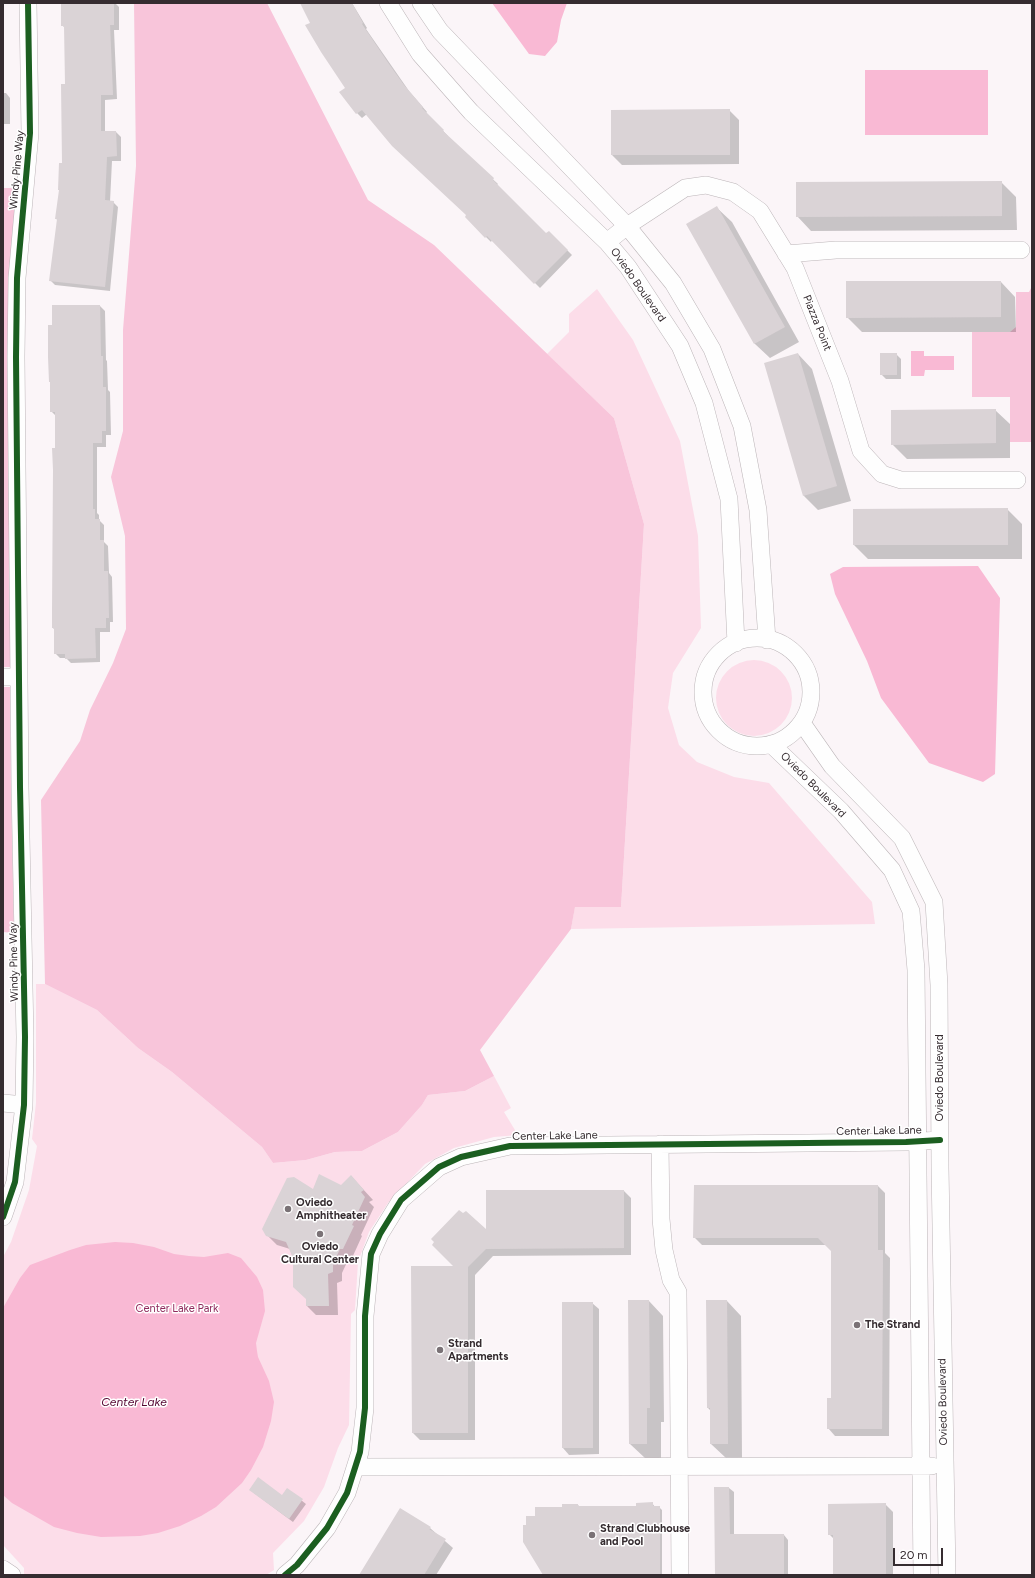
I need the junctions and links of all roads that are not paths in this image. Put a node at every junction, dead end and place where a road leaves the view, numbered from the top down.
1 (28, 3) edge
2 (388, 3) edge
3 (421, 3) edge
4 (627, 226) junction
5 (607, 242) junction
6 (1021, 250) dead end
7 (786, 254) junction
8 (1017, 480) dead end
9 (767, 640) junction
10 (736, 643) junction
11 (11, 677) edge
12 (802, 723) junction
13 (771, 744) junction
14 (3, 1103) edge
15 (24, 1105) junction
16 (940, 1140) junction
17 (917, 1141) junction
18 (660, 1144) junction
19 (3, 1217) edge
20 (921, 1466) junction
21 (944, 1466) junction
22 (356, 1467) junction
23 (679, 1467) junction
24 (3, 1569) edge
25 (12, 1575) edge
26 (285, 1575) edge
27 (680, 1575) edge
28 (922, 1575) edge
29 (947, 1575) edge

1 - 11 street, Windy Pine Way
2 - 5 street, Oviedo Boulevard
3 - 4 street
4 - 5 street, Piazza Point
4 - 7 street, Piazza Point
4 - 9 street
5 - 10 street, Oviedo Boulevard
6 - 7 street
7 - 8 street, Piazza Point
9 - 10 street
9 - 12 street
10 - 13 street
11 - 15 street, Windy Pine Way
12 - 13 street
12 - 16 street, Oviedo Boulevard
13 - 17 street, Oviedo Boulevard
14 - 15 street
15 - 19 street
16 - 17 street, Center Lake Lane
16 - 21 street, Oviedo Boulevard
17 - 18 street, Center Lake Lane
17 - 20 street, Oviedo Boulevard
18 - 22 street, Center Lake Lane
18 - 23 street
20 - 21 street
20 - 23 street
20 - 28 street, Oviedo Boulevard
21 - 29 street, Oviedo Boulevard
22 - 23 street
22 - 26 street, Center Lake Lane
23 - 27 street
24 - 25 street

